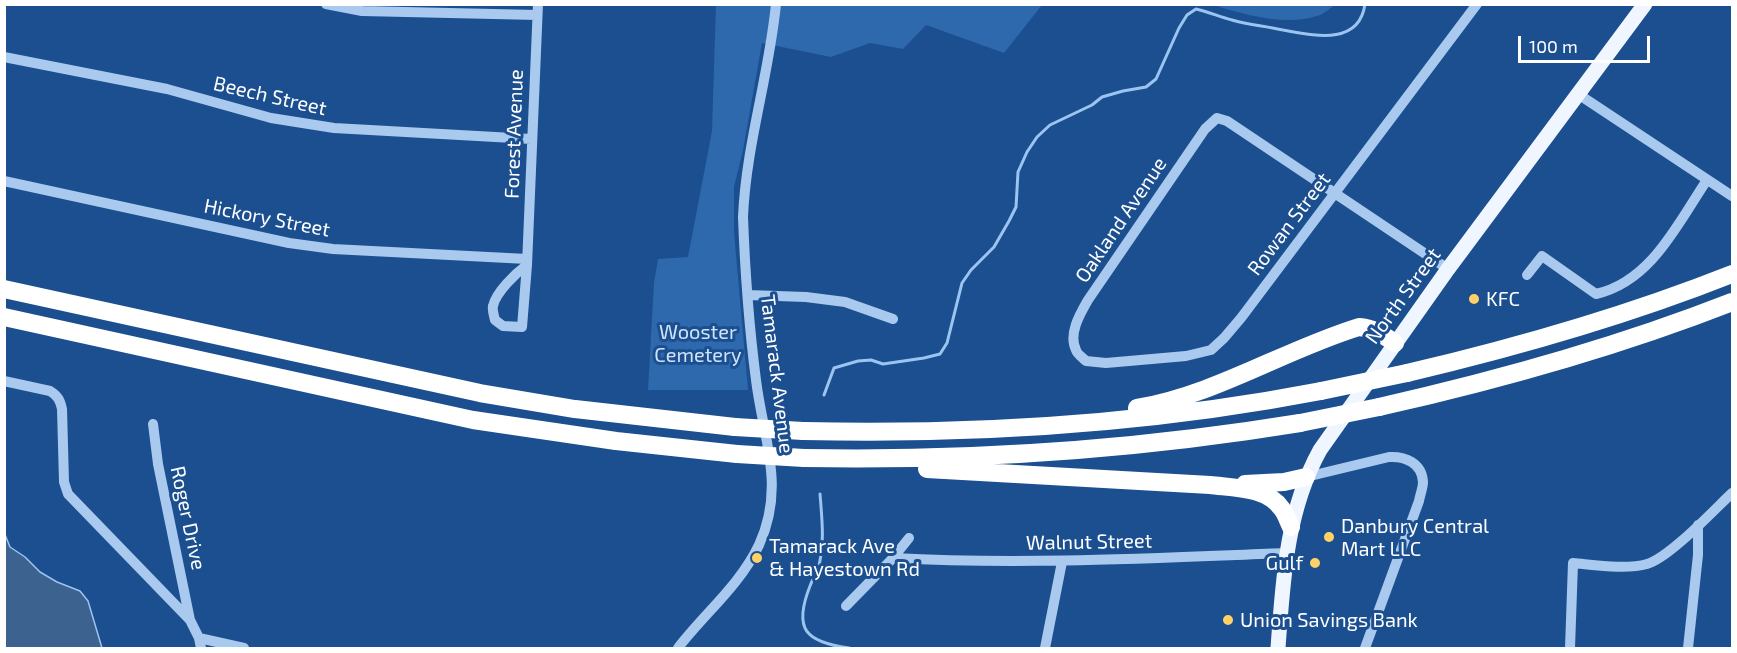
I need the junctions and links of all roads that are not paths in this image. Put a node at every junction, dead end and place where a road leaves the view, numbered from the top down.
1 (326, 4) edge
2 (776, 4) edge
3 (1477, 4) edge
4 (1645, 4) edge
5 (537, 10) edge
6 (4, 57) edge
7 (1578, 94) junction
8 (531, 139) junction
9 (1707, 180) junction
10 (4, 181) edge
11 (1335, 192) junction
12 (1732, 196) edge
13 (527, 262) junction
14 (1448, 269) junction
15 (1732, 274) edge
16 (1527, 275) dead end
17 (4, 289) edge
18 (748, 295) junction
19 (1732, 302) edge
20 (4, 317) edge
21 (893, 319) dead end
22 (1395, 343) junction
23 (1076, 351) joint
24 (4, 381) edge
25 (153, 424) dead end
26 (941, 431) junction
27 (833, 458) junction
28 (1306, 477) junction
29 (1210, 485) junction
30 (1732, 493) edge
31 (1698, 525) junction
32 (1291, 526) junction
33 (909, 537) dead end
34 (1287, 553) junction
35 (893, 558) junction
36 (1062, 562) junction
37 (846, 606) dead end
38 (190, 620) junction
39 (200, 643) edge
40 (244, 648) edge
41 (678, 648) edge
42 (1045, 648) edge
43 (1278, 648) edge
44 (1365, 648) edge
45 (1570, 648) edge
46 (1688, 648) edge

1 - 5 street
2 - 18 street, Tamarack Avenue
3 - 11 street, Rowan Street
4 - 7 main road, North Street
5 - 8 street, Forest Avenue
6 - 8 street, Beech Street
7 - 9 street
7 - 14 main road, North Street
8 - 13 street, Forest Avenue
9 - 12 street
9 - 16 street
10 - 13 street, Hickory Street
11 - 14 street
11 - 23 street, Rowan Street
11 - 23 street, Oakland Avenue
13 - 13 street, Forest Avenue
14 - 22 main road, North Street
15 - 26 highway, bridge
17 - 26 highway, bridge
18 - 21 street
18 - 41 street, Tamarack Avenue
19 - 27 highway, bridge
20 - 27 highway, bridge
22 - 26 highway
22 - 28 main road, North Street
24 - 38 street
25 - 38 street, Roger Drive
27 - 29 highway
28 - 29 highway
28 - 32 main road, North Street
28 - 44 street
29 - 32 highway
30 - 31 street
31 - 45 street
31 - 46 street
32 - 34 main road, North Street
33 - 35 street
34 - 36 street, Walnut Street
34 - 43 main road, North Street
35 - 36 street, Walnut Street
35 - 37 street
36 - 42 street
38 - 39 street
39 - 40 street

